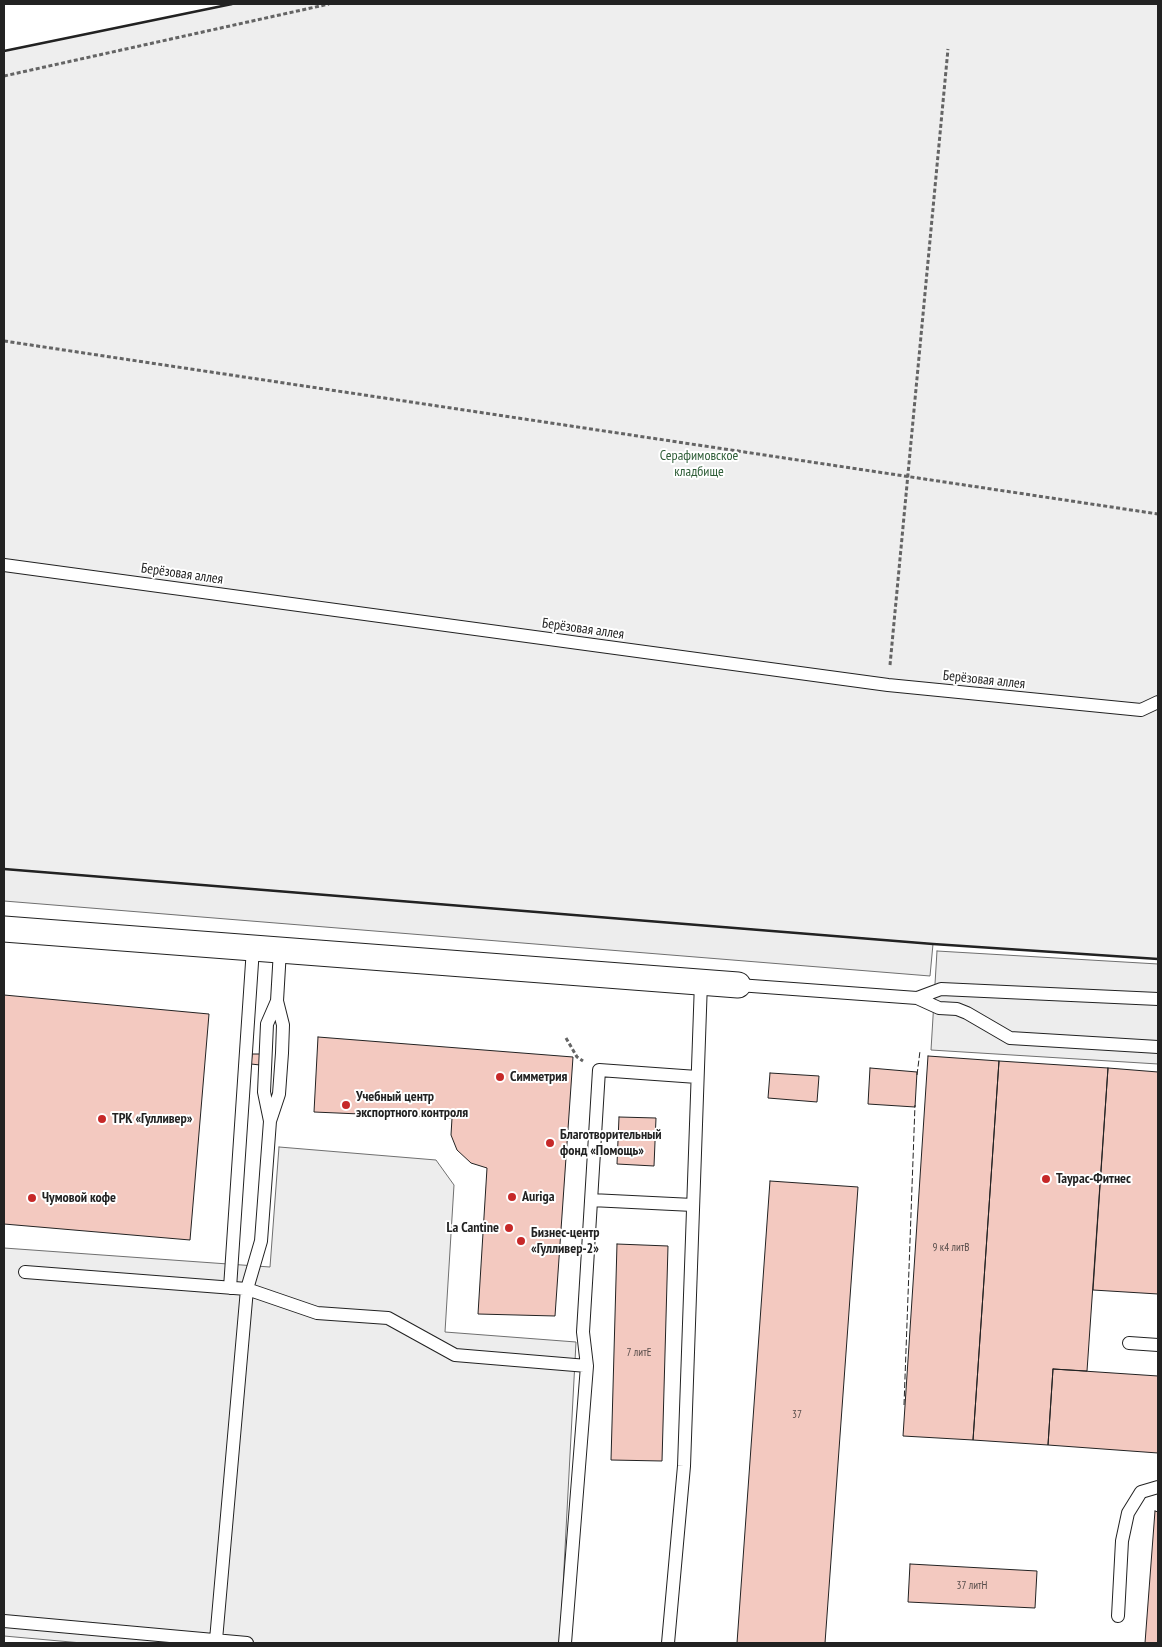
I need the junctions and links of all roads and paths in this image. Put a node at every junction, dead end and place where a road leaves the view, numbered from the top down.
1 (329, 4) edge
2 (948, 49) dead end
3 (4, 76) edge
4 (4, 341) edge
5 (909, 477) junction
6 (1158, 514) edge
7 (4, 566) edge
8 (888, 685) junction
9 (1158, 702) edge
10 (4, 929) edge
11 (253, 948) junction
12 (280, 950) junction
13 (701, 982) junction
14 (738, 985) joint
15 (917, 998) junction
16 (1158, 999) edge
17 (566, 1038) dead end
18 (1158, 1047) edge
19 (599, 1070) junction
20 (697, 1077) junction
21 (591, 1200) junction
22 (693, 1206) junction
23 (25, 1272) dead end
24 (230, 1288) junction
25 (247, 1289) junction
26 (1129, 1343) dead end
27 (1158, 1345) edge
28 (587, 1366) junction
29 (1158, 1487) edge
30 (1118, 1616) dead end
31 (4, 1621) edge
32 (216, 1640) junction
33 (247, 1643) edge
34 (565, 1643) edge
35 (668, 1643) edge

1 - 3 path
2 - 5 path
4 - 5 path
5 - 6 path
5 - 8 path
7 - 8 lane, Берёзовая аллея
8 - 9 lane, Берёзовая аллея
10 - 11 street
11 - 12 street
11 - 24 lane
12 - 13 street
12 - 25 lane
13 - 14 street
13 - 20 lane
14 - 15 lane
15 - 16 lane
15 - 18 lane
17 - 19 path
19 - 20 lane
19 - 21 lane
20 - 22 lane
21 - 22 lane
21 - 28 lane
22 - 35 lane
23 - 24 lane
24 - 25 lane
25 - 28 lane
25 - 32 lane
26 - 27 lane
28 - 34 lane
29 - 30 lane
31 - 32 lane
32 - 33 lane

